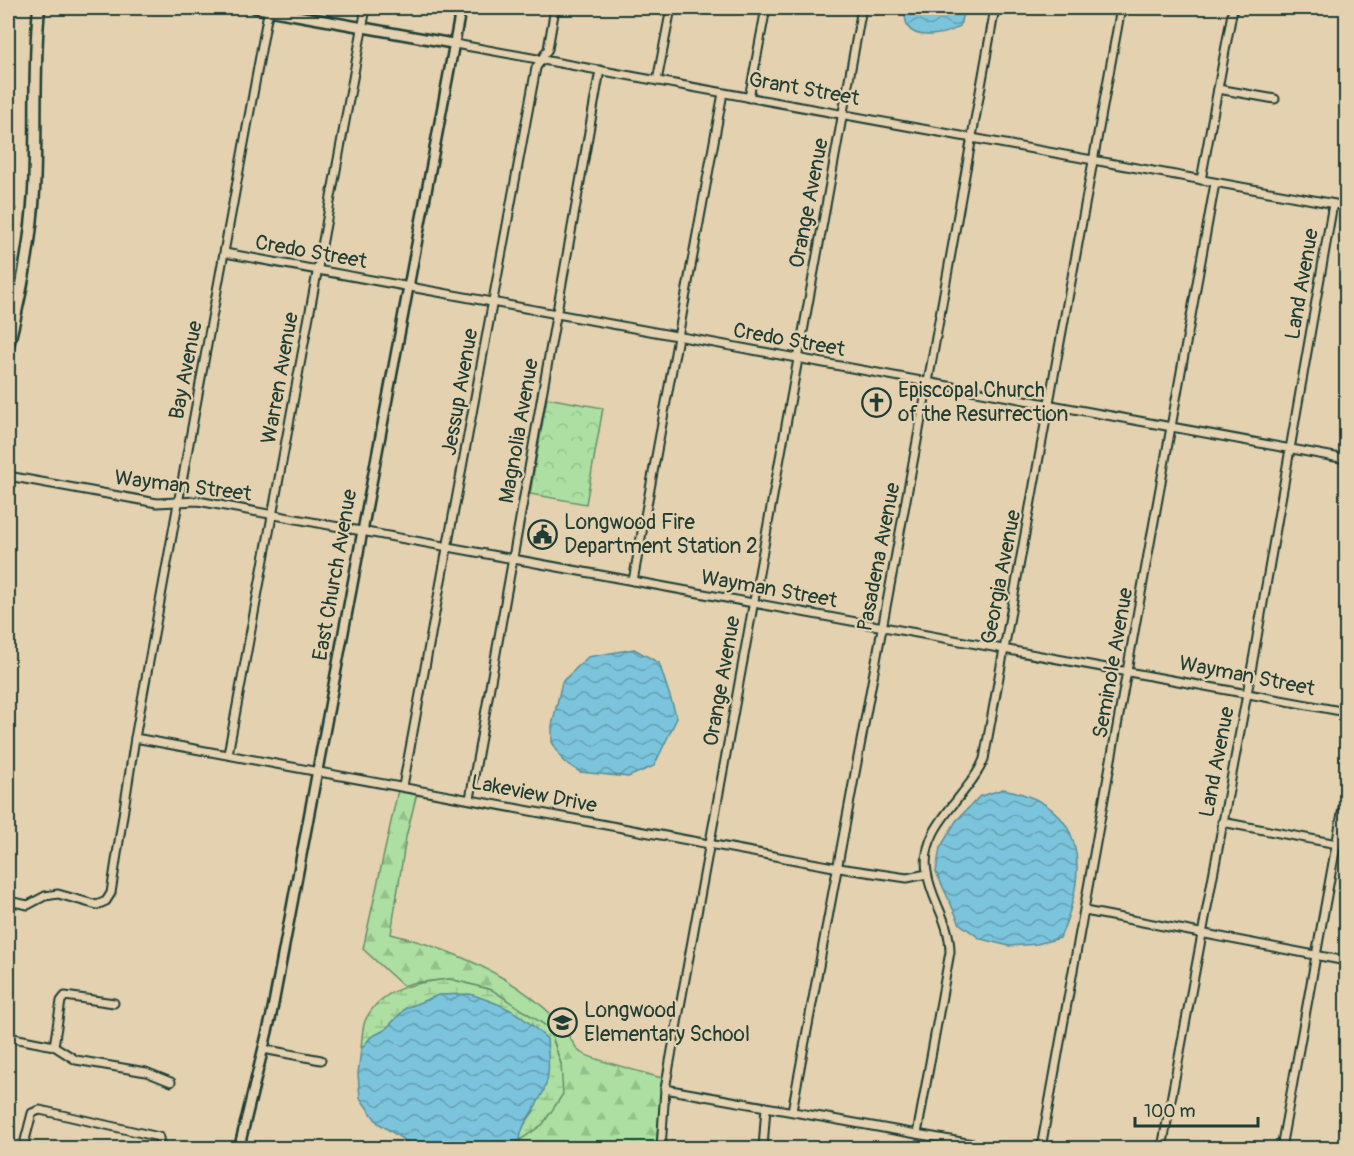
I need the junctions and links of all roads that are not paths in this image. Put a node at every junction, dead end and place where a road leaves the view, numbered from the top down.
1 (39, 8) edge
2 (255, 8) edge
3 (366, 8) edge
4 (461, 8) edge
5 (555, 8) edge
6 (671, 8) edge
7 (766, 8) edge
8 (862, 8) edge
9 (995, 8) edge
10 (1121, 8) edge
11 (1233, 8) edge
12 (271, 9) edge
13 (363, 27) junction
14 (455, 44) junction
15 (542, 60) junction
16 (600, 70) junction
17 (657, 81) junction
18 (1218, 89) junction
19 (723, 93) junction
20 (749, 98) junction
21 (1275, 99) dead end
22 (842, 114) junction
23 (972, 138) junction
24 (1094, 160) junction
25 (1201, 180) junction
26 (1215, 183) junction
27 (1333, 204) junction
28 (1347, 206) edge
29 (225, 253) junction
30 (317, 270) junction
31 (409, 286) junction
32 (493, 302) junction
33 (557, 314) junction
34 (677, 336) junction
35 (8, 346) edge
36 (797, 358) junction
37 (928, 382) junction
38 (1050, 404) junction
39 (1172, 427) junction
40 (1290, 449) junction
41 (1347, 459) edge
42 (8, 476) edge
43 (178, 503) junction
44 (272, 514) junction
45 (361, 532) junction
46 (448, 547) junction
47 (512, 560) junction
48 (633, 581) junction
49 (753, 603) junction
50 (883, 626) junction
51 (1004, 648) junction
52 (1128, 671) junction
53 (1247, 694) junction
54 (1347, 712) edge
55 (135, 738) junction
56 (228, 754) junction
57 (318, 771) junction
58 (403, 786) junction
59 (1347, 791) edge
60 (470, 799) junction
61 (1222, 822) junction
62 (710, 844) junction
63 (1338, 844) junction
64 (839, 868) junction
65 (927, 874) junction
66 (8, 901) edge
67 (1084, 911) junction
68 (1202, 933) junction
69 (1317, 953) junction
70 (1347, 961) edge
71 (114, 1003) dead end
72 (8, 1037) edge
73 (54, 1046) junction
74 (263, 1049) junction
75 (321, 1060) dead end
76 (171, 1082) dead end
77 (665, 1089) junction
78 (766, 1107) junction
79 (792, 1111) junction
80 (917, 1134) junction
81 (23, 1149) edge
82 (160, 1149) edge
83 (238, 1149) edge
84 (661, 1149) edge
85 (763, 1149) edge
86 (995, 1149) edge
87 (1041, 1149) edge
88 (1162, 1149) edge
89 (1281, 1149) edge

1 - 35 main road
2 - 12 street, Grant Street
3 - 13 street, Warren Avenue
4 - 14 street, East Church Avenue
5 - 15 street, Jessup Avenue
6 - 17 street
7 - 20 street
8 - 22 street, Orange Avenue
9 - 23 street, Pasadena Avenue
10 - 24 street, Georgia Avenue
11 - 18 street
12 - 13 street, Grant Street
12 - 29 street, Bay Avenue
13 - 14 street, Grant Street
13 - 30 street, Warren Avenue
14 - 15 street, Grant Street
14 - 31 street, East Church Avenue
15 - 16 street, Grant Street
15 - 32 street, Jessup Avenue
16 - 17 street, Grant Street
16 - 33 street, Magnolia Avenue
17 - 19 street, Grant Street
18 - 21 street
18 - 25 street
19 - 20 street, Grant Street
19 - 34 street
20 - 22 street, Grant Street
22 - 23 street, Grant Street
22 - 36 street, Orange Avenue
23 - 24 street, Grant Street
23 - 37 street, Pasadena Avenue
24 - 25 street, Grant Street
24 - 38 street, Georgia Avenue
25 - 26 street, Grant Street
26 - 27 street, Grant Street
26 - 39 street, Seminole Avenue
27 - 28 street, Grant Street
27 - 40 street, Land Avenue
29 - 30 street, Credo Street
29 - 43 street, Bay Avenue
30 - 31 street, Credo Street
30 - 44 street, Warren Avenue
31 - 32 street, Credo Street
31 - 45 street, East Church Avenue
32 - 33 street, Credo Street
32 - 46 street, Jessup Avenue
33 - 34 street, Credo Street
33 - 47 street, Magnolia Avenue
34 - 36 street, Credo Street
34 - 48 street
36 - 37 street, Credo Street
36 - 49 street, Orange Avenue
37 - 38 street, Credo Street
37 - 50 street, Pasadena Avenue
38 - 39 street, Credo Street
38 - 51 street, Georgia Avenue
39 - 40 street, Credo Street
39 - 52 street, Seminole Avenue
40 - 41 street, Credo Street
40 - 53 street, Land Avenue
42 - 43 street, Wayman Street
43 - 44 street, Wayman Street
43 - 55 street, Bay Avenue
44 - 45 street, Wayman Street
44 - 56 street, Warren Avenue
45 - 46 street, Wayman Street
45 - 57 street, East Church Avenue
46 - 47 street, Wayman Street
46 - 58 street, Jessup Avenue
47 - 48 street, Wayman Street
47 - 60 street, Magnolia Avenue
48 - 49 street, Wayman Street
49 - 50 street, Wayman Street
49 - 62 street, Orange Avenue
50 - 51 street, Wayman Street
50 - 64 street, Pasadena Avenue
51 - 52 street, Wayman Street
51 - 65 street, Georgia Avenue
52 - 53 street, Wayman Street
52 - 67 street, Seminole Avenue
53 - 54 street, Wayman Street
53 - 61 street, Land Avenue
55 - 56 street, Lakeview Drive
55 - 66 street, Bay Avenue
56 - 57 street, Lakeview Drive
57 - 58 street, Lakeview Drive
57 - 74 street, East Church Avenue
58 - 60 street, Lakeview Drive
59 - 63 street
60 - 62 street, Lakeview Drive
61 - 63 street
61 - 68 street, Land Avenue
62 - 64 street, Lakeview Drive
62 - 77 street, Orange Avenue
63 - 69 street
64 - 65 street, Lakeview Drive
64 - 79 street, Pasadena Avenue
65 - 80 street, Georgia Avenue
67 - 68 street
67 - 87 street, Seminole Avenue
68 - 69 street
68 - 88 street, Land Avenue
69 - 70 street
69 - 89 street
71 - 73 street
72 - 73 street
73 - 76 street
74 - 75 street
74 - 83 street, East Church Avenue
77 - 78 street
77 - 84 street, Orange Avenue
78 - 79 street
78 - 85 street
79 - 80 street
80 - 86 street
81 - 82 street

